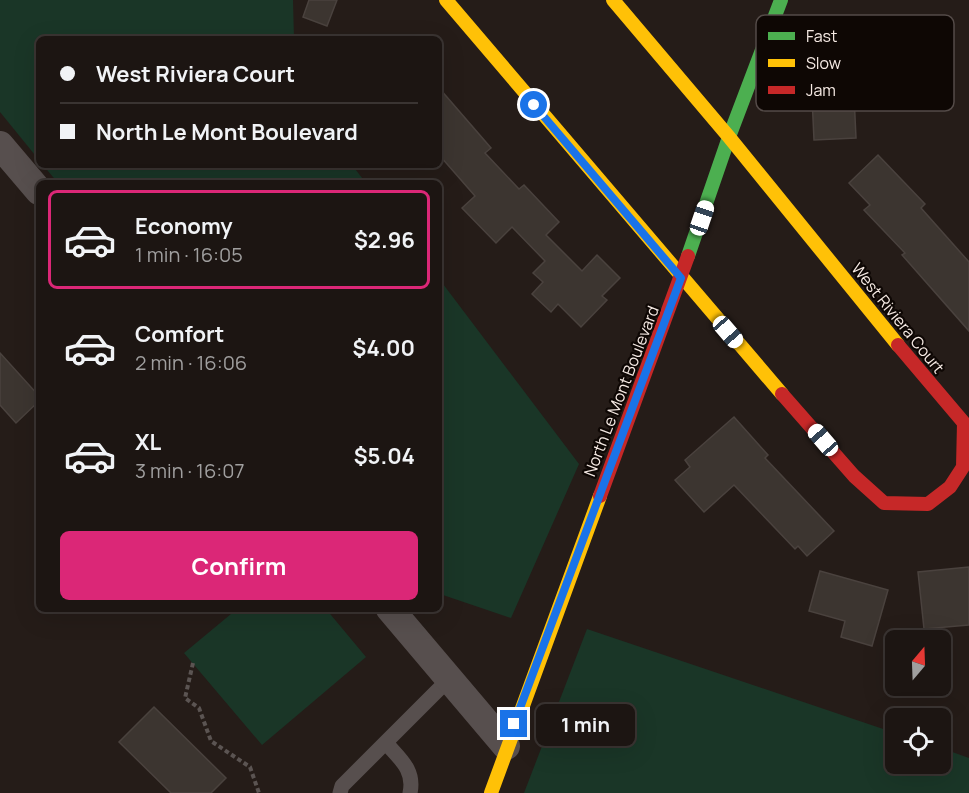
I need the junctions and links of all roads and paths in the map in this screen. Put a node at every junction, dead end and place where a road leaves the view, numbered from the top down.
1 (446, 0) edge
2 (613, 0) edge
3 (781, 0) edge
4 (775, 15) edge
5 (756, 66) edge
6 (729, 137) junction
7 (0, 145) edge
8 (36, 187) edge
9 (681, 278) junction
10 (393, 612) edge
11 (193, 663) dead end
12 (449, 679) junction
13 (386, 743) junction
14 (506, 746) junction
15 (259, 793) edge
16 (340, 793) edge
17 (410, 793) edge
18 (491, 793) edge

1 - 9 street, West Riviera Court
2 - 6 street, West Riviera Court
3 - 4 street, North Le Mont Boulevard
5 - 6 street, North Le Mont Boulevard
6 - 9 street, North Le Mont Boulevard
6 - 9 street, West Riviera Court
7 - 8 street
9 - 14 street, North Le Mont Boulevard
10 - 12 street
11 - 15 path
12 - 13 lane
12 - 14 street
13 - 16 lane
13 - 17 lane
14 - 18 street, North Le Mont Boulevard

